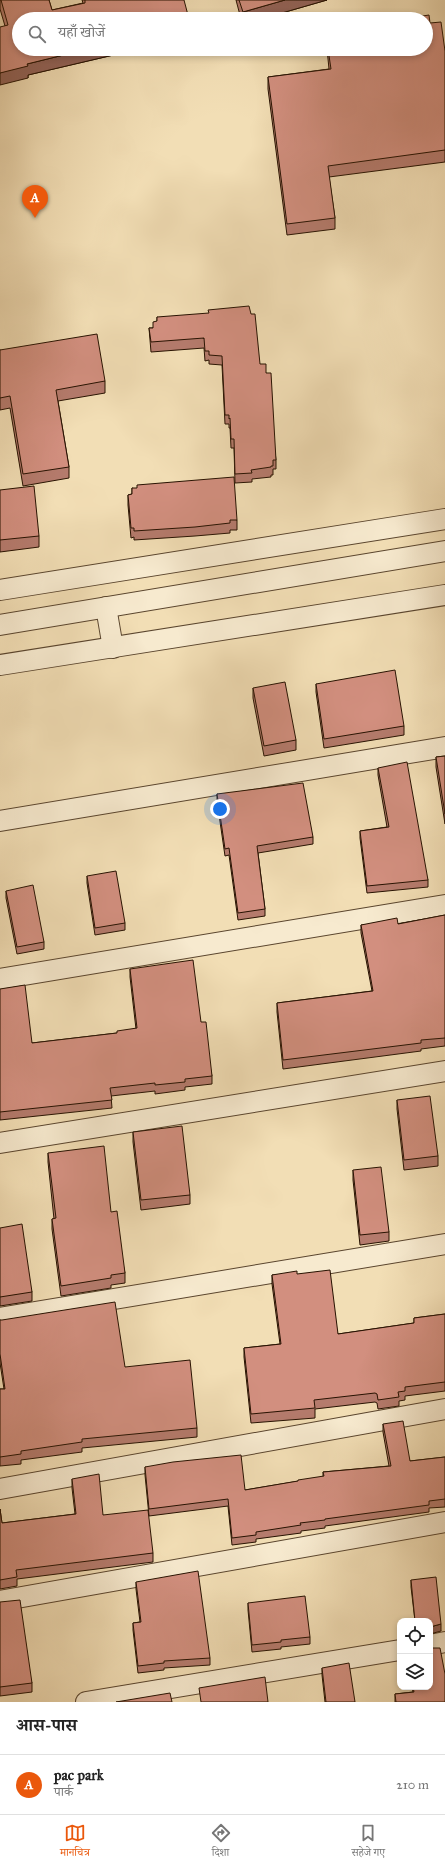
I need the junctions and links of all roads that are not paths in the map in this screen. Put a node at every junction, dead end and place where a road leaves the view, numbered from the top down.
1 (445, 519) edge
2 (445, 551) edge
3 (0, 590) edge
4 (445, 595) edge
5 (106, 607) junction
6 (0, 625) edge
7 (113, 648) junction
8 (0, 666) edge
9 (445, 747) edge
10 (0, 821) edge
11 (445, 904) edge
12 (0, 979) edge
13 (445, 1071) edge
14 (0, 1143) edge
15 (445, 1244) edge
16 (0, 1318) edge
17 (445, 1409) edge
18 (0, 1489) edge
19 (445, 1522) edge
20 (0, 1601) edge
21 (445, 1642) edge
22 (433, 1644) edge
23 (397, 1650) edge
24 (86, 1702) edge

1 - 3 street
2 - 5 street
4 - 7 street
5 - 6 street
5 - 7 street
7 - 8 street
9 - 10 street
11 - 12 street
13 - 14 street
15 - 16 street
17 - 18 street
19 - 20 street
21 - 22 street
23 - 24 street

